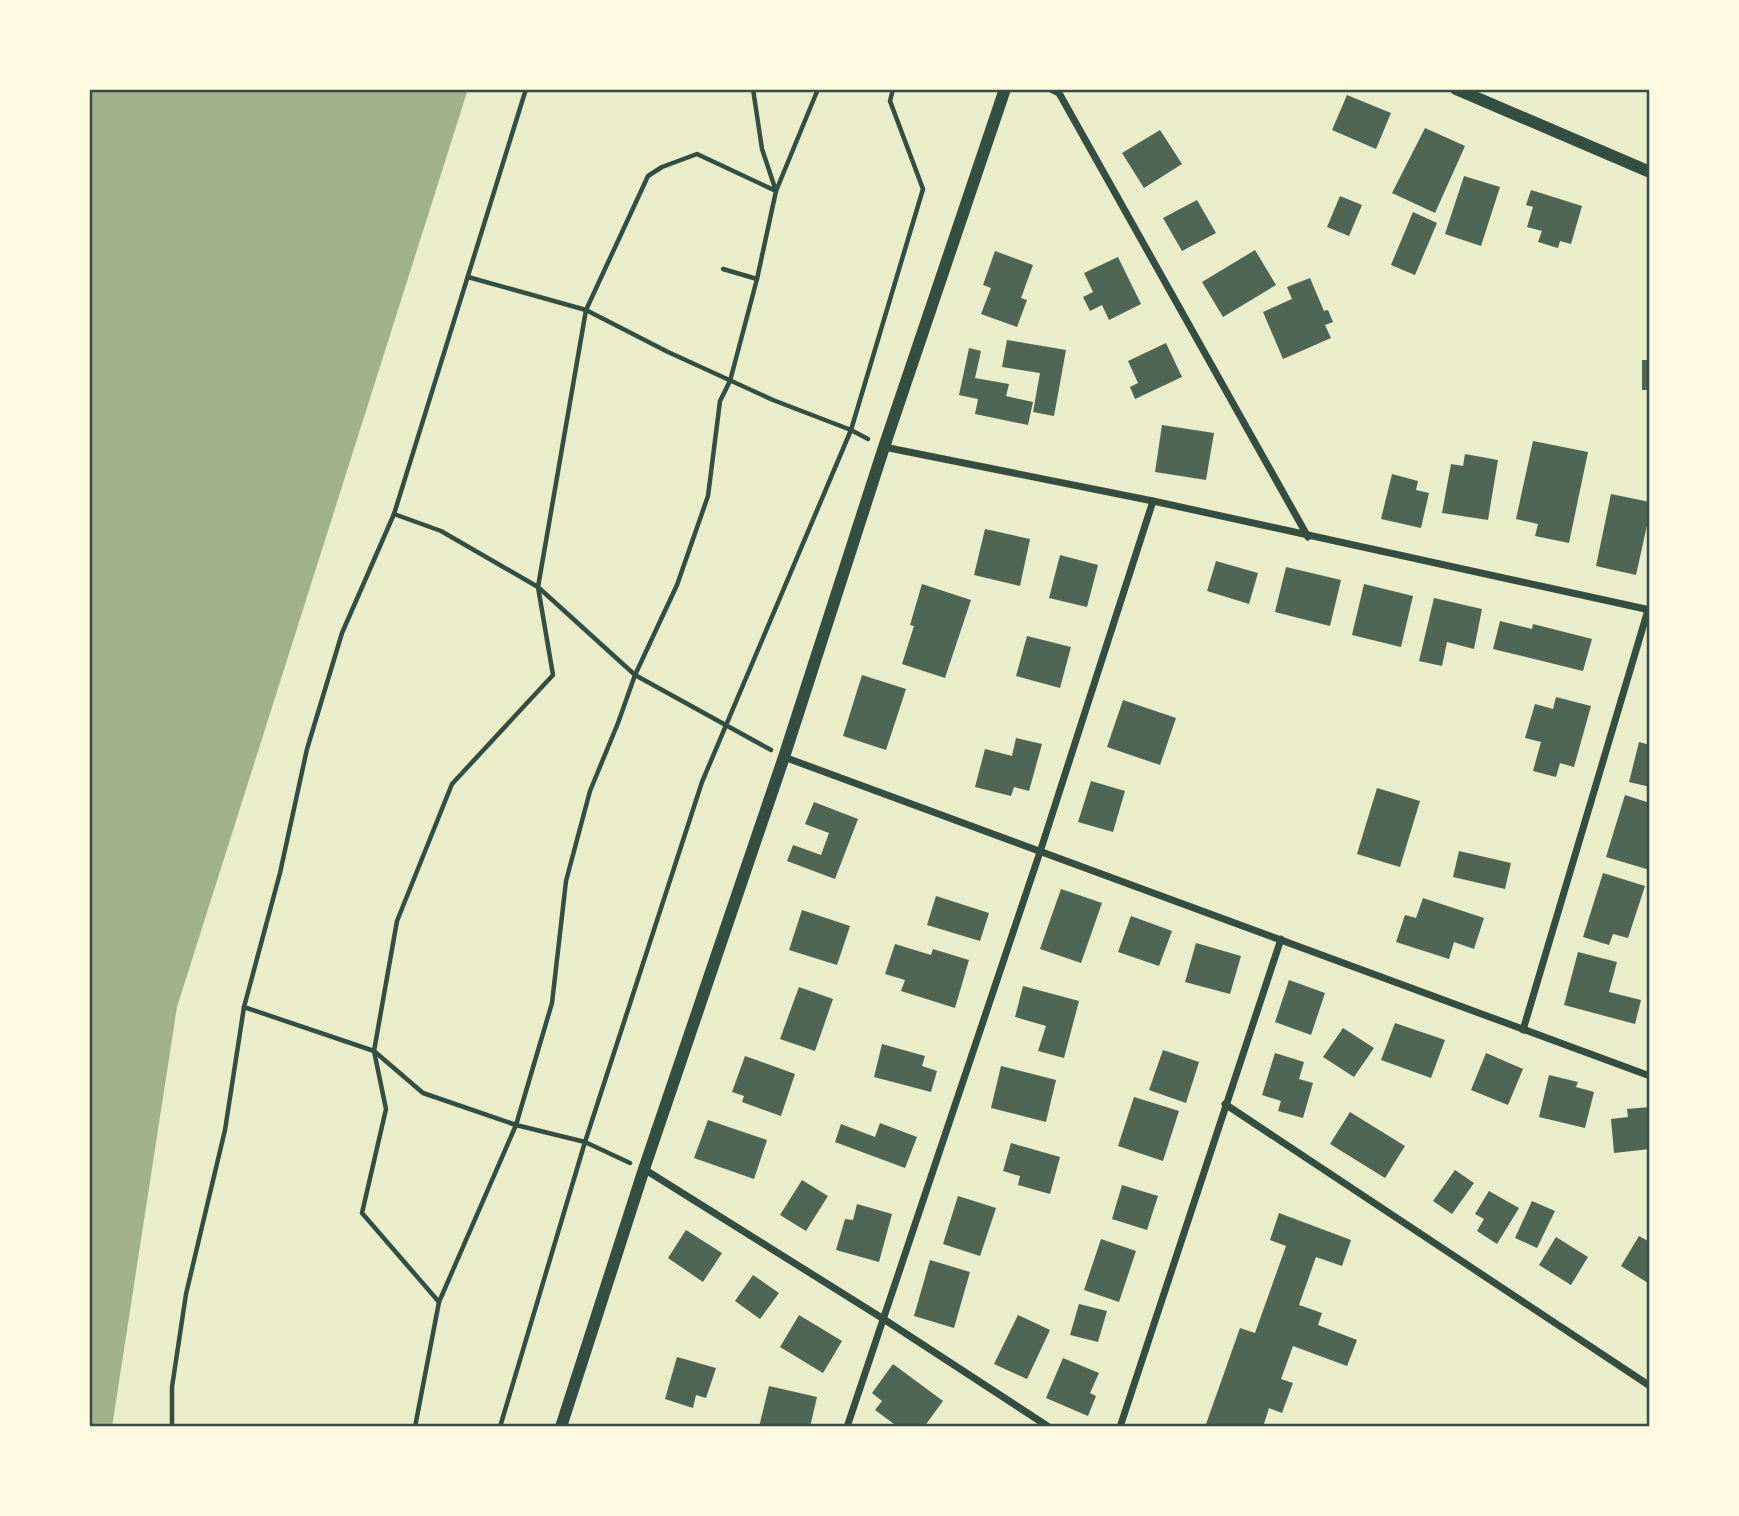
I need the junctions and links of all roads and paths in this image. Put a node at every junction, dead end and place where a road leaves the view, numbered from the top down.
1 (526, 89) edge
2 (753, 89) edge
3 (818, 89) edge
4 (893, 89) edge
5 (1005, 89) edge
6 (1051, 89) edge
7 (1456, 89) edge
8 (1650, 172) edge
9 (776, 191) junction
10 (723, 269) dead end
11 (468, 277) junction
12 (757, 279) junction
13 (586, 310) junction
14 (730, 381) junction
15 (850, 430) junction
16 (884, 447) junction
17 (1153, 501) junction
18 (394, 514) junction
19 (1308, 537) junction
20 (538, 587) junction
21 (1649, 610) edge
22 (635, 675) junction
23 (726, 725) junction
24 (783, 757) junction
25 (1040, 852) junction
26 (1280, 939) junction
27 (244, 1007) junction
28 (1523, 1030) junction
29 (374, 1052) junction
30 (1650, 1076) edge
31 (1226, 1104) junction
32 (516, 1125) junction
33 (585, 1142) junction
34 (644, 1169) junction
35 (439, 1302) junction
36 (882, 1318) junction
37 (1650, 1386) edge
38 (172, 1427) edge
39 (415, 1427) edge
40 (499, 1427) edge
41 (561, 1427) edge
42 (847, 1427) edge
43 (1049, 1427) edge
44 (1119, 1427) edge

1 - 11 path
2 - 9 path
3 - 9 path
4 - 15 path
5 - 16 street
6 - 19 street
7 - 8 street
9 - 12 path
9 - 13 path
10 - 12 path
11 - 13 path
11 - 18 path
12 - 14 path
13 - 14 path
13 - 20 path
14 - 15 path
14 - 22 path
15 - 16 path
15 - 23 path
16 - 17 street
16 - 24 street
17 - 19 street
17 - 25 street
18 - 20 path
18 - 27 path
19 - 21 street
20 - 22 path
20 - 29 path
21 - 28 street
22 - 23 path
22 - 32 path
23 - 24 path
23 - 33 path
24 - 25 street
24 - 34 street
25 - 26 street
25 - 36 street
26 - 28 street
26 - 31 street
27 - 29 path
27 - 38 path
28 - 30 street
29 - 32 path
29 - 35 path
31 - 37 street
31 - 44 street
32 - 33 path
32 - 35 path
33 - 34 path
33 - 40 path
34 - 36 street
34 - 41 street
35 - 39 path
36 - 42 street
36 - 43 street

